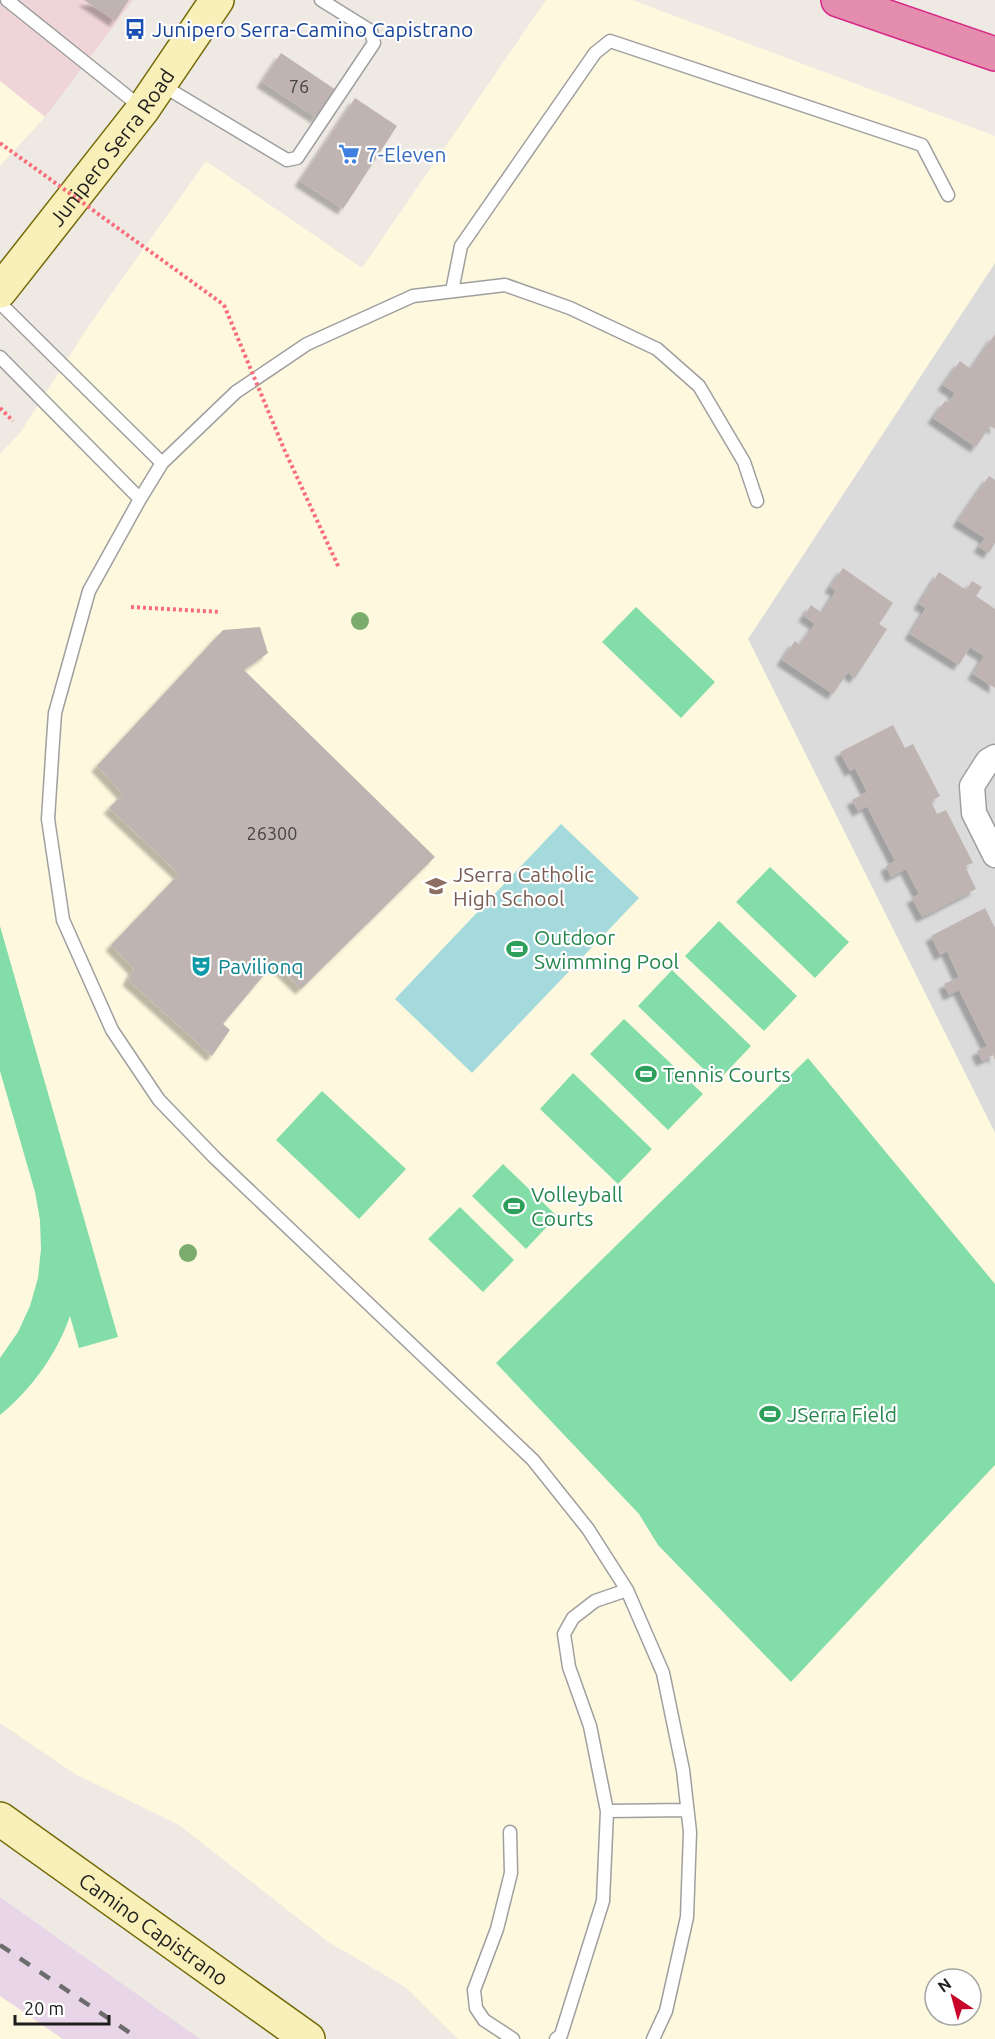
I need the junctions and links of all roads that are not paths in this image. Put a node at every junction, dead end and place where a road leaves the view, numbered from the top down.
1 (7, 0) edge
2 (217, 0) edge
3 (321, 0) edge
4 (838, 0) edge
5 (995, 54) edge
6 (152, 97) junction
7 (948, 195) dead end
8 (0, 291) edge
9 (452, 291) junction
10 (0, 303) edge
11 (0, 357) edge
12 (162, 463) junction
13 (140, 499) junction
14 (757, 501) dead end
15 (995, 757) edge
16 (995, 855) edge
17 (627, 1590) junction
18 (687, 1810) junction
19 (607, 1811) junction
20 (0, 1819) edge
21 (510, 1832) dead end
22 (308, 2039) edge
23 (513, 2039) edge
24 (556, 2039) edge
25 (653, 2039) edge

1 - 6 lane
2 - 6 main road, Junipero Serra Road
3 - 6 lane
4 - 5 highway
6 - 8 main road, Junipero Serra Road
7 - 9 lane
9 - 12 lane
9 - 14 lane
10 - 12 lane
11 - 13 lane
12 - 13 lane
13 - 17 lane
15 - 16 street
17 - 18 lane
17 - 19 lane
18 - 19 lane
18 - 25 lane
19 - 24 lane
20 - 22 main road, Camino Capistrano
21 - 23 lane

